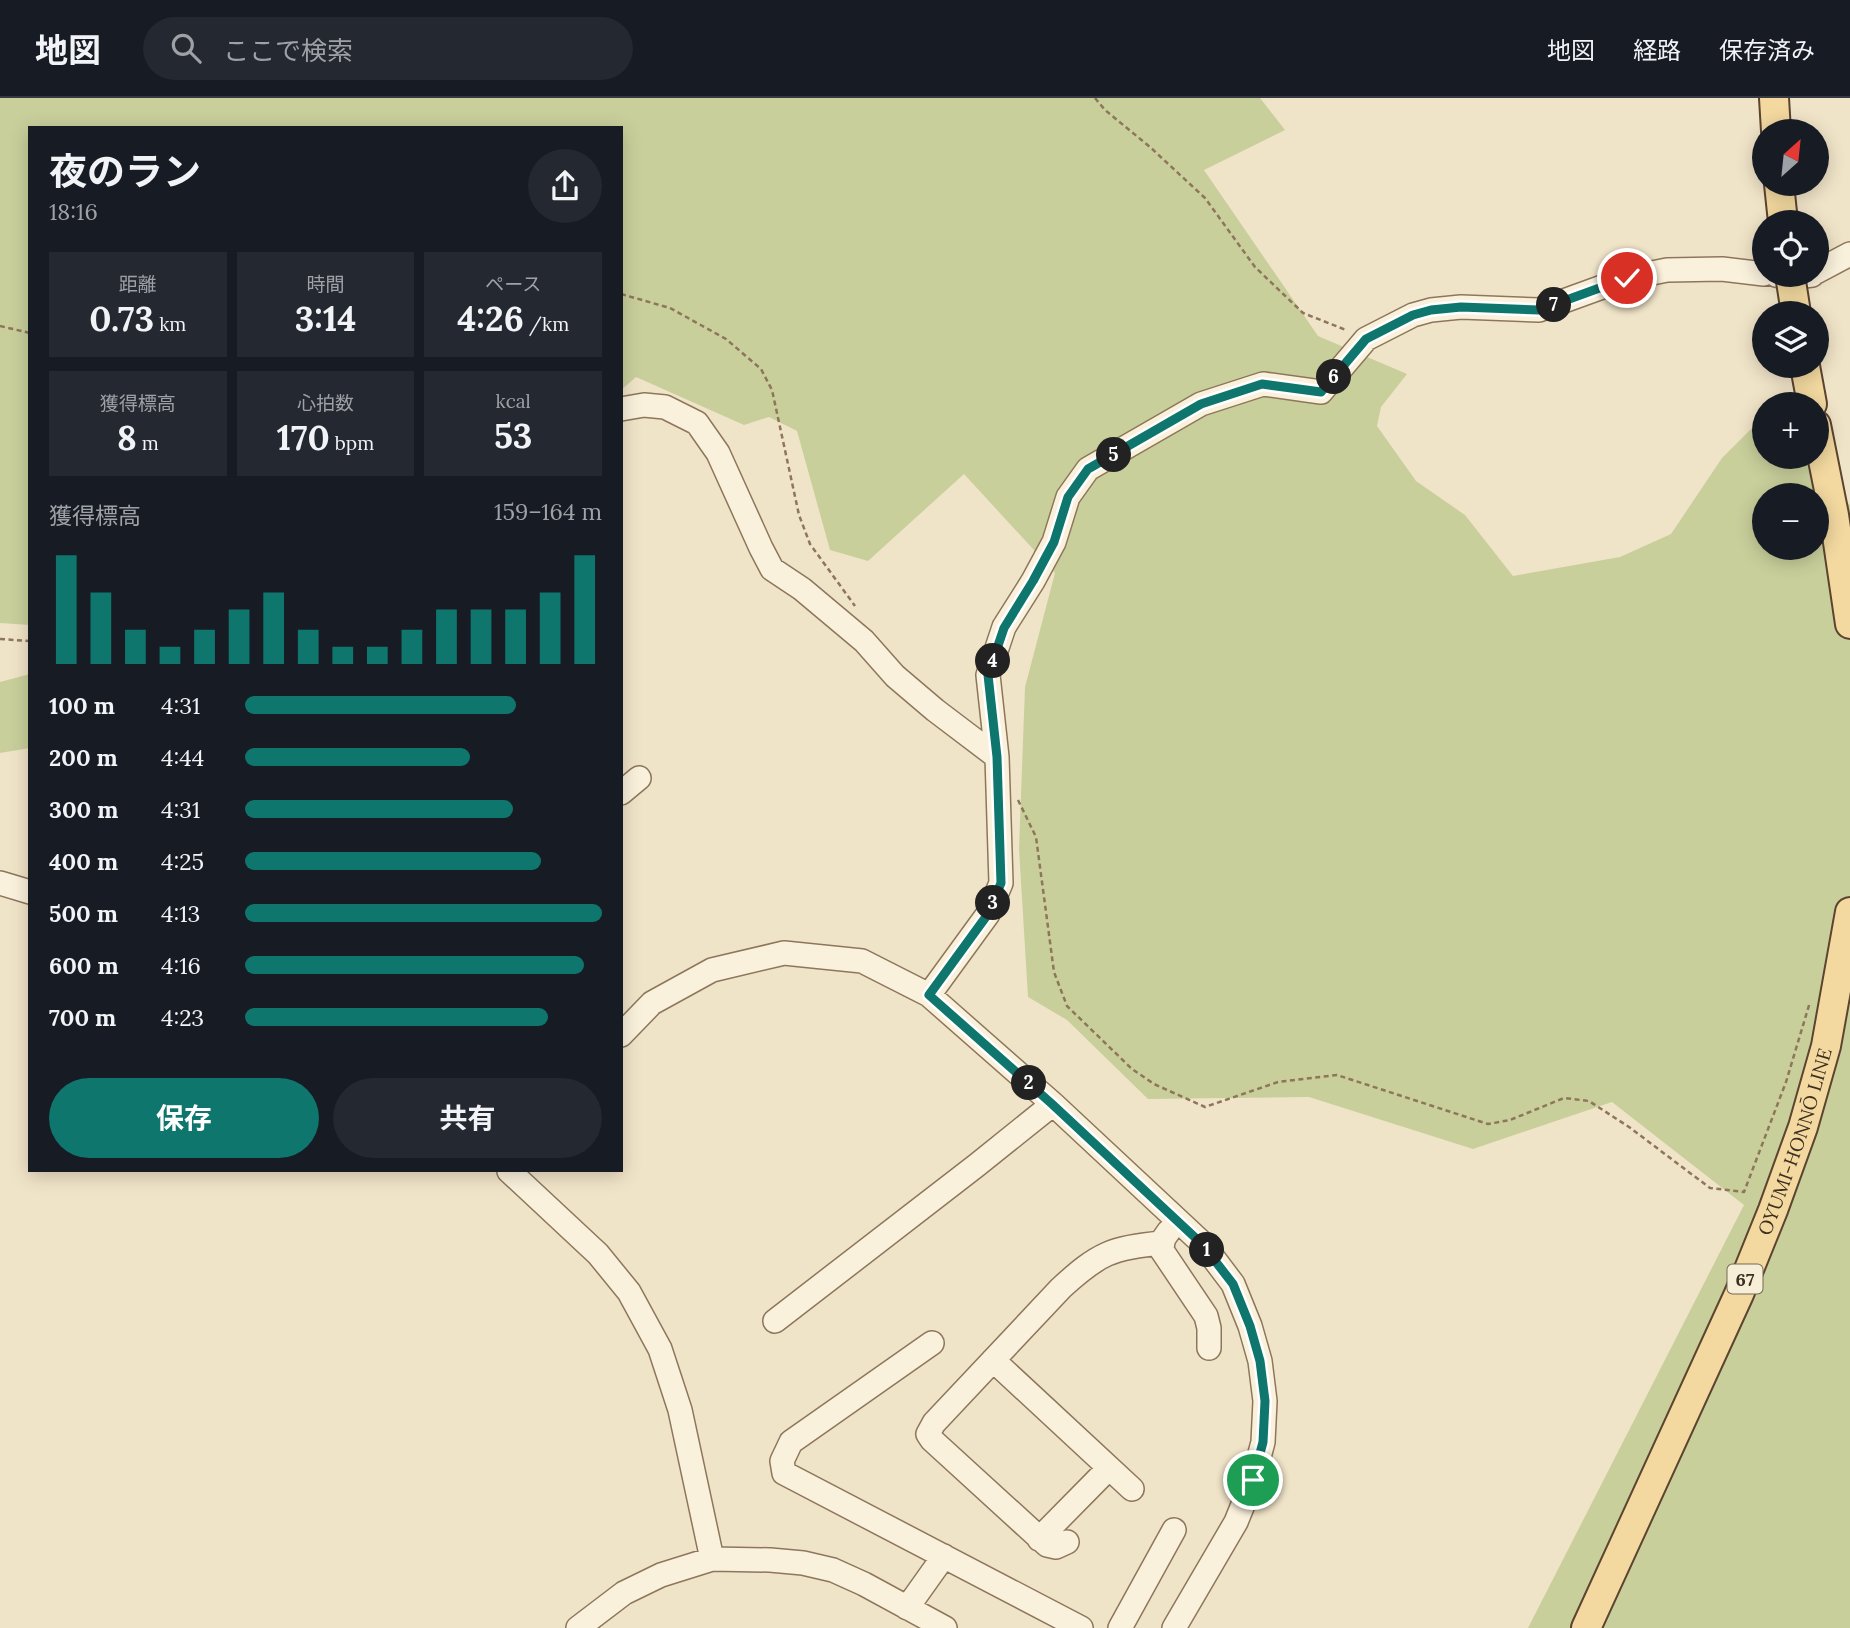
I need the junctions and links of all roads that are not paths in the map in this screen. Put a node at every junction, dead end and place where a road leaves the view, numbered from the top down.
1 (1774, 98) edge
2 (1775, 119) edge
3 (1850, 254) edge
4 (1829, 266) edge
5 (1752, 273) edge
6 (623, 409) edge
7 (1825, 469) edge
8 (1850, 624) edge
9 (997, 757) junction
10 (639, 778) dead end
11 (623, 791) edge
12 (0, 883) edge
13 (28, 891) edge
14 (1850, 912) edge
15 (929, 995) junction
16 (623, 1033) edge
17 (1052, 1104) junction
18 (510, 1172) edge
19 (1178, 1221) junction
20 (1163, 1243) junction
21 (775, 1321) dead end
22 (932, 1343) dead end
23 (1209, 1348) dead end
24 (993, 1360) junction
25 (1109, 1468) junction
26 (1132, 1489) dead end
27 (1174, 1530) dead end
28 (1040, 1539) junction
29 (1067, 1542) dead end
30 (944, 1556) junction
31 (712, 1559) junction
32 (907, 1608) junction
33 (578, 1628) edge
34 (945, 1628) edge
35 (1081, 1628) edge
36 (1120, 1628) edge
37 (1174, 1628) edge
38 (1586, 1628) edge

1 - 2 main road
3 - 4 street
5 - 9 street
6 - 9 street
7 - 8 main road
9 - 15 street
10 - 11 street
12 - 13 street
14 - 38 main road, OYUMI-HONNŌ LINE / 67
15 - 16 street
15 - 17 street
17 - 19 street
17 - 21 street
18 - 31 street
19 - 20 street
19 - 37 street
20 - 23 street
20 - 24 street
22 - 30 street
24 - 25 street
24 - 28 street
25 - 26 street
25 - 28 street
27 - 36 street
28 - 29 street
30 - 32 street
30 - 35 street
31 - 32 street
31 - 33 street
32 - 34 street

